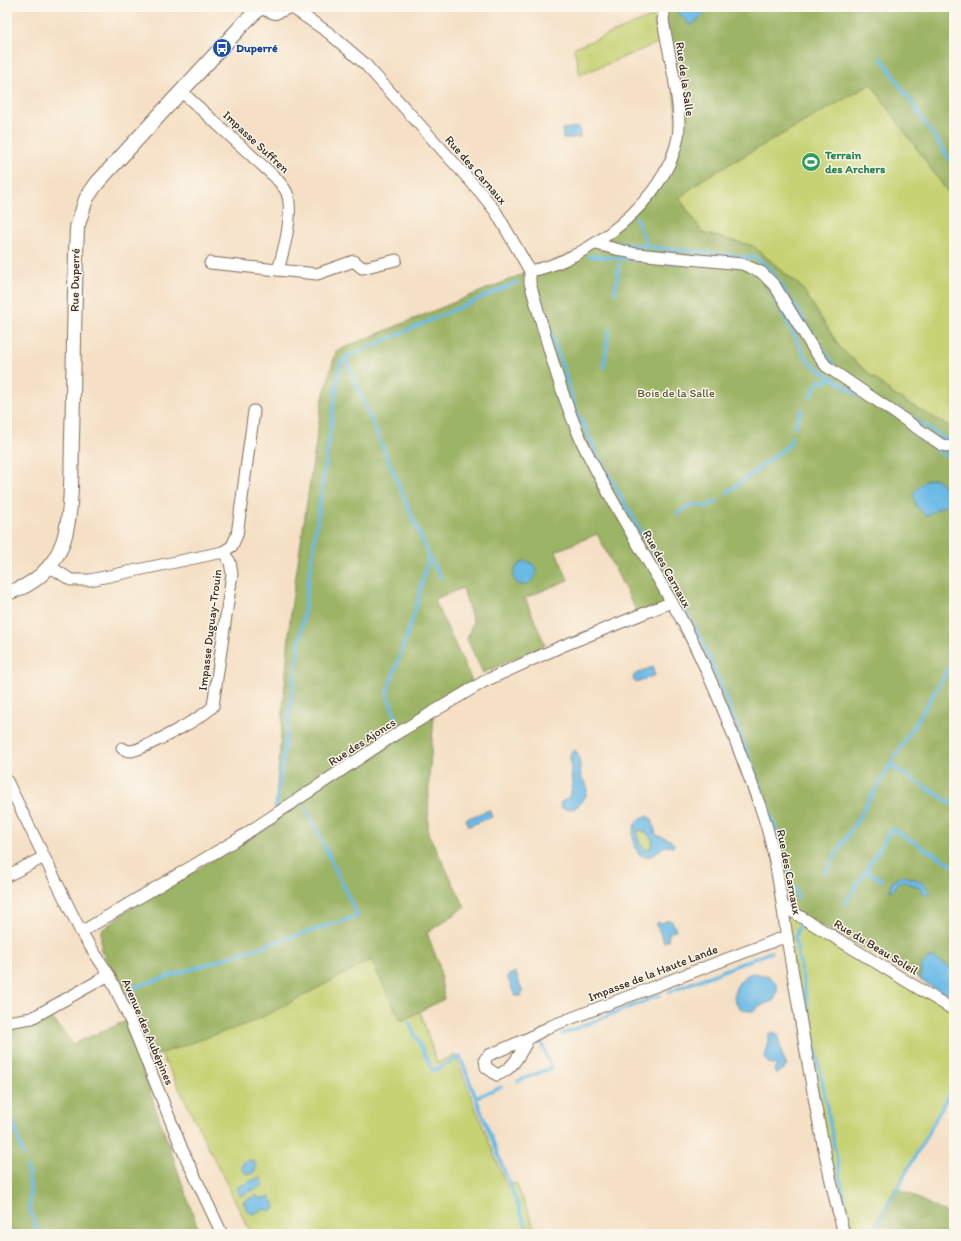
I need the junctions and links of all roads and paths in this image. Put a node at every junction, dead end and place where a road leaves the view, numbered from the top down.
1 (261, 7) edge
2 (288, 7) edge
3 (291, 7) edge
4 (665, 7) edge
5 (182, 92) junction
6 (596, 244) junction
7 (396, 260) dead end
8 (210, 263) dead end
9 (278, 270) junction
10 (530, 271) junction
11 (254, 411) dead end
12 (954, 448) edge
13 (223, 552) junction
14 (49, 566) junction
15 (7, 593) edge
16 (672, 602) junction
17 (122, 748) dead end
18 (7, 781) edge
19 (44, 857) junction
20 (7, 876) edge
21 (783, 906) junction
22 (81, 932) junction
23 (787, 936) junction
24 (109, 975) junction
25 (954, 1010) edge
26 (7, 1022) edge
27 (529, 1038) dead end
28 (222, 1234) edge
29 (844, 1234) edge

1 - 2 street
1 - 5 street, Rue Duperré
3 - 10 street, Rue des Carnaux
4 - 6 street, Rue de la Salle
5 - 9 street, Impasse Suffren
5 - 14 street, Rue Duperré
6 - 10 street, Rue de la Salle
6 - 12 street
7 - 9 street
8 - 9 street
10 - 16 street, Rue des Carnaux
11 - 13 street, Impasse Duguay-Trouin
13 - 14 street, Impasse Duguay-Trouin
13 - 17 street, Impasse Duguay-Trouin
14 - 15 street, Rue Duperré
16 - 21 street, Rue des Carnaux
16 - 22 street, Rue des Ajoncs
18 - 19 street, Avenue des Aubépines
19 - 20 street
19 - 22 street, Avenue des Aubépines
21 - 23 street, Rue des Carnaux
21 - 25 street, Rue du Beau Soleil
22 - 24 street, Avenue des Aubépines
23 - 27 street, Impasse de la Haute Lande
23 - 29 street, Rue des Carnaux
24 - 26 street
24 - 28 street, Avenue des Aubépines

